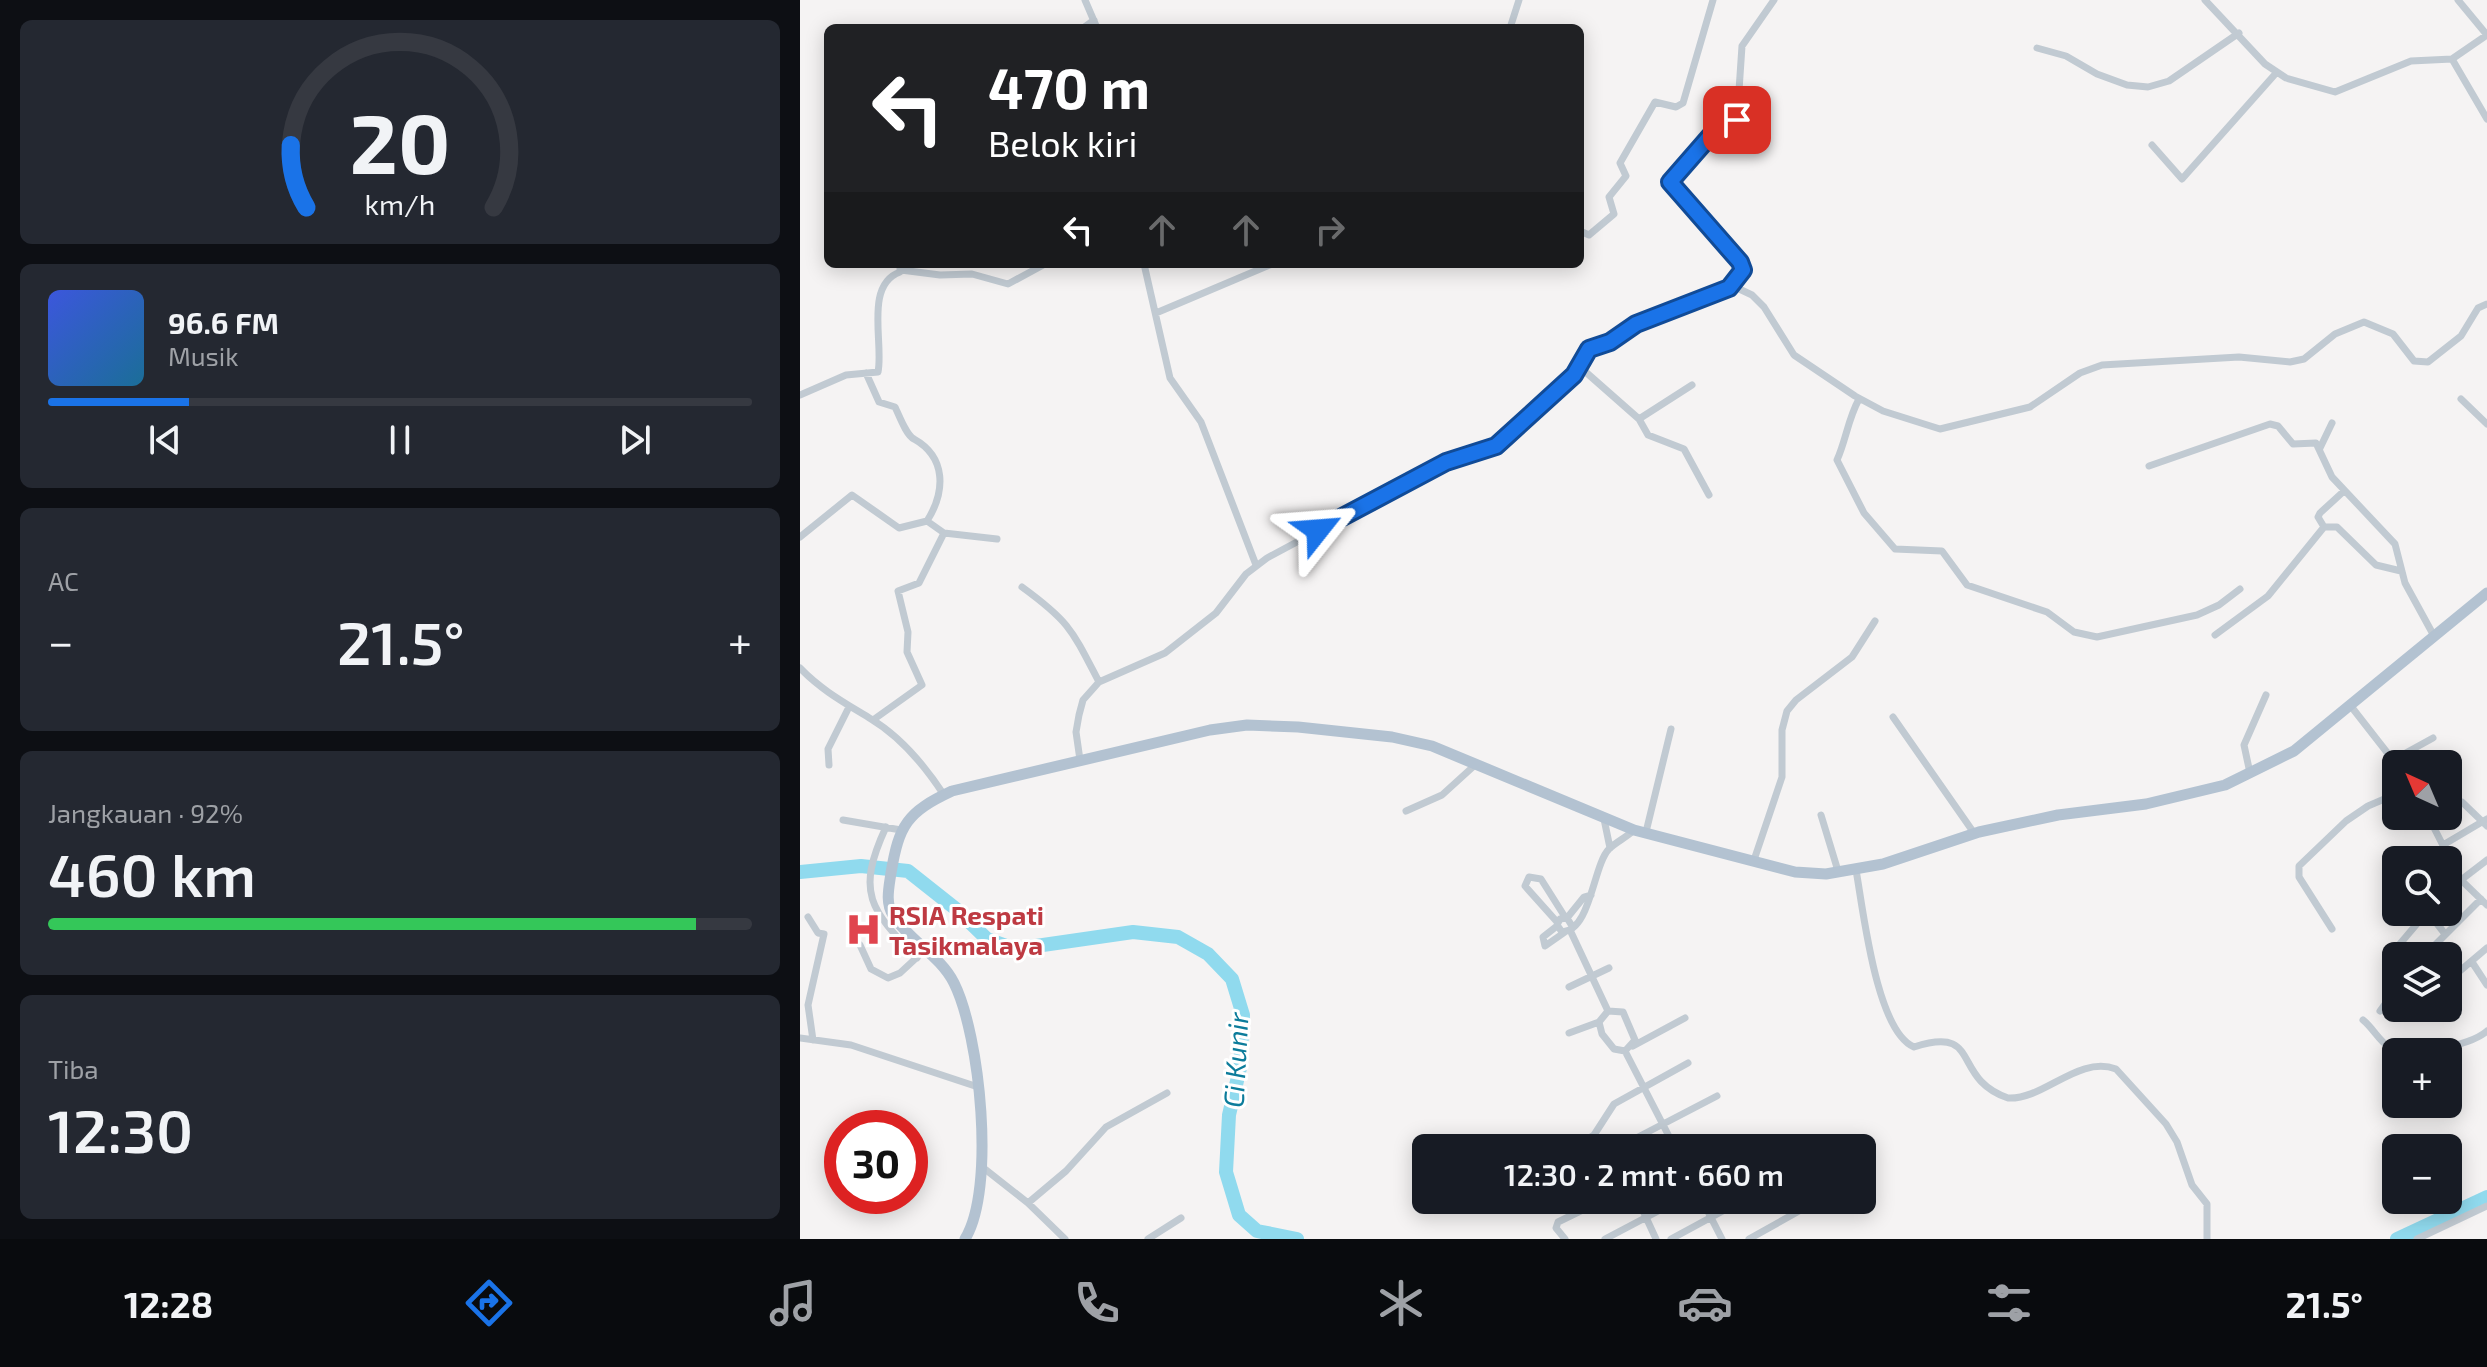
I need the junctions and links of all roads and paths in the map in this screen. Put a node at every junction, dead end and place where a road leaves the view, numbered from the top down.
1 (1085, 0) edge
2 (1519, 0) edge
3 (1713, 0) edge
4 (1774, 0) edge
5 (2205, 0) edge
6 (2458, 0) edge
7 (1096, 24) edge
8 (1511, 24) edge
9 (2239, 33) junction
10 (2487, 35) edge
11 (2037, 48) dead end
12 (2452, 59) junction
13 (2277, 72) junction
14 (2487, 119) edge
15 (2152, 145) dead end
16 (1584, 233) edge
17 (899, 268) edge
18 (905, 268) edge
19 (1038, 268) edge
20 (1145, 268) edge
21 (1263, 268) edge
22 (1729, 288) junction
23 (2487, 304) edge
24 (1156, 313) junction
25 (1580, 367) junction
26 (866, 373) junction
27 (1692, 385) dead end
28 (800, 395) edge
29 (1859, 399) junction
30 (2461, 399) dead end
31 (1639, 419) junction
32 (2486, 420) edge
33 (2332, 423) dead end
34 (2320, 448) junction
35 (2149, 466) dead end
36 (2344, 491) junction
37 (1709, 495) dead end
38 (927, 521) junction
39 (2324, 527) junction
40 (944, 533) junction
41 (800, 537) edge
42 (997, 539) dead end
43 (1256, 565) junction
44 (2401, 571) junction
45 (1022, 587) dead end
46 (2240, 589) dead end
47 (2487, 593) edge
48 (1875, 621) dead end
49 (2215, 635) dead end
50 (2434, 636) junction
51 (800, 668) edge
52 (1099, 682) junction
53 (2266, 695) dead end
54 (2350, 705) junction
55 (849, 707) junction
56 (1893, 717) dead end
57 (873, 720) junction
58 (1671, 729) dead end
59 (2433, 738) dead end
60 (2385, 750) edge
61 (2414, 750) edge
62 (1080, 760) junction
63 (829, 765) dead end
64 (1475, 765) junction
65 (2250, 773) junction
66 (944, 795) junction
67 (2382, 800) edge
68 (2462, 802) edge
69 (1406, 811) dead end
70 (1821, 815) dead end
71 (1604, 819) junction
72 (843, 820) dead end
73 (2486, 822) edge
74 (886, 827) junction
75 (2435, 830) edge
76 (1640, 831) junction
77 (899, 833) junction
78 (1974, 833) junction
79 (2443, 845) joint
80 (1610, 848) junction
81 (1754, 860) junction
82 (2487, 860) edge
83 (1856, 870) junction
84 (1838, 871) junction
85 (2462, 878) edge
86 (2462, 881) edge
87 (1591, 895) junction
88 (2483, 898) edge
89 (808, 917) dead end
90 (1562, 921) junction
91 (2416, 926) edge
92 (2439, 926) edge
93 (2332, 929) dead end
94 (1569, 930) junction
95 (2445, 934) junction
96 (2402, 942) edge
97 (2437, 942) edge
98 (860, 945) dead end
99 (2487, 948) edge
100 (926, 949) junction
101 (917, 958) junction
102 (2472, 962) junction
103 (1609, 968) dead end
104 (2462, 970) edge
105 (1591, 976) junction
106 (2487, 985) edge
107 (1569, 987) dead end
108 (2382, 1008) edge
109 (1608, 1011) junction
110 (2380, 1011) dead end
111 (1685, 1018) dead end
112 (2363, 1020) dead end
113 (1599, 1022) junction
114 (2487, 1031) edge
115 (1569, 1033) dead end
116 (800, 1038) edge
117 (2382, 1038) edge
118 (813, 1040) junction
119 (2462, 1045) edge
120 (1629, 1048) junction
121 (1688, 1063) dead end
122 (1643, 1086) junction
123 (978, 1087) junction
124 (1167, 1093) dead end
125 (1717, 1096) dead end
126 (1662, 1123) junction
127 (1595, 1134) edge
128 (1641, 1134) edge
129 (1668, 1134) edge
130 (981, 1166) junction
131 (1028, 1203) junction
132 (2487, 1206) edge
133 (1574, 1214) edge
134 (1645, 1214) edge
135 (1654, 1214) edge
136 (1709, 1214) edge
137 (1717, 1214) edge
138 (1794, 1214) edge
139 (1711, 1217) junction
140 (1181, 1218) dead end
141 (1647, 1218) junction
142 (965, 1239) edge
143 (1065, 1239) edge
144 (1148, 1239) edge
145 (1565, 1239) edge
146 (1605, 1239) edge
147 (1656, 1239) edge
148 (1671, 1239) edge
149 (1722, 1239) edge
150 (1749, 1239) edge
151 (2207, 1239) edge
152 (2417, 1239) edge

1 - 7 street
2 - 8 street
3 - 16 street
4 - 22 street
5 - 9 street
6 - 10 street
9 - 11 street
9 - 13 street
10 - 12 street
12 - 13 street
12 - 14 street
13 - 15 street
17 - 26 street
18 - 19 street
20 - 24 street
21 - 24 street
22 - 25 street
22 - 29 street
23 - 29 street
24 - 43 street
25 - 31 street
25 - 43 street
26 - 28 street
26 - 38 street
27 - 31 street
29 - 46 street
30 - 32 street
31 - 37 street
33 - 34 street
34 - 35 street
34 - 36 street
36 - 39 street
36 - 44 street
38 - 40 street
38 - 41 street
39 - 44 street
39 - 49 street
40 - 42 street
40 - 57 street
43 - 52 street
44 - 50 street
45 - 52 street
47 - 50 main road
48 - 81 street
50 - 54 main road
51 - 55 street
52 - 62 street
53 - 65 street
54 - 60 street
54 - 65 main road
55 - 57 street
55 - 63 street
56 - 78 street
57 - 66 street
58 - 76 street
59 - 61 street
62 - 64 main road
62 - 66 main road
64 - 69 street
64 - 71 main road
65 - 78 main road
66 - 77 main road
67 - 93 street
68 - 73 street
70 - 84 street
71 - 76 main road
71 - 80 street
72 - 74 street
73 - 79 street
74 - 77 street
74 - 101 street
75 - 79 street
76 - 80 street
76 - 81 main road
77 - 100 main road
78 - 83 main road
80 - 87 street
81 - 84 main road
82 - 85 street
83 - 84 main road
83 - 151 street
86 - 88 street
87 - 90 street
87 - 94 street
88 - 95 street
89 - 118 street
90 - 90 street
90 - 94 street
90 - 94 street
90 - 94 street
91 - 96 street
92 - 95 street
94 - 105 street
95 - 97 street
98 - 101 street
99 - 102 street
100 - 101 street
100 - 123 main road
102 - 104 street
102 - 106 street
103 - 105 street
105 - 107 street
105 - 109 street
108 - 110 street
109 - 113 street
109 - 120 street
111 - 120 street
112 - 117 street
113 - 115 street
113 - 120 street
114 - 119 street
116 - 118 street
118 - 123 street
120 - 122 street
121 - 122 street
122 - 126 street
122 - 127 street
123 - 130 main road
124 - 131 street
125 - 126 street
126 - 128 street
126 - 129 street
130 - 131 street
130 - 142 main road
131 - 143 street
132 - 152 street
133 - 145 street
134 - 141 street
135 - 141 street
136 - 139 street
137 - 139 street
138 - 150 street
139 - 148 street
139 - 149 street
140 - 144 street
141 - 146 street
141 - 147 street

